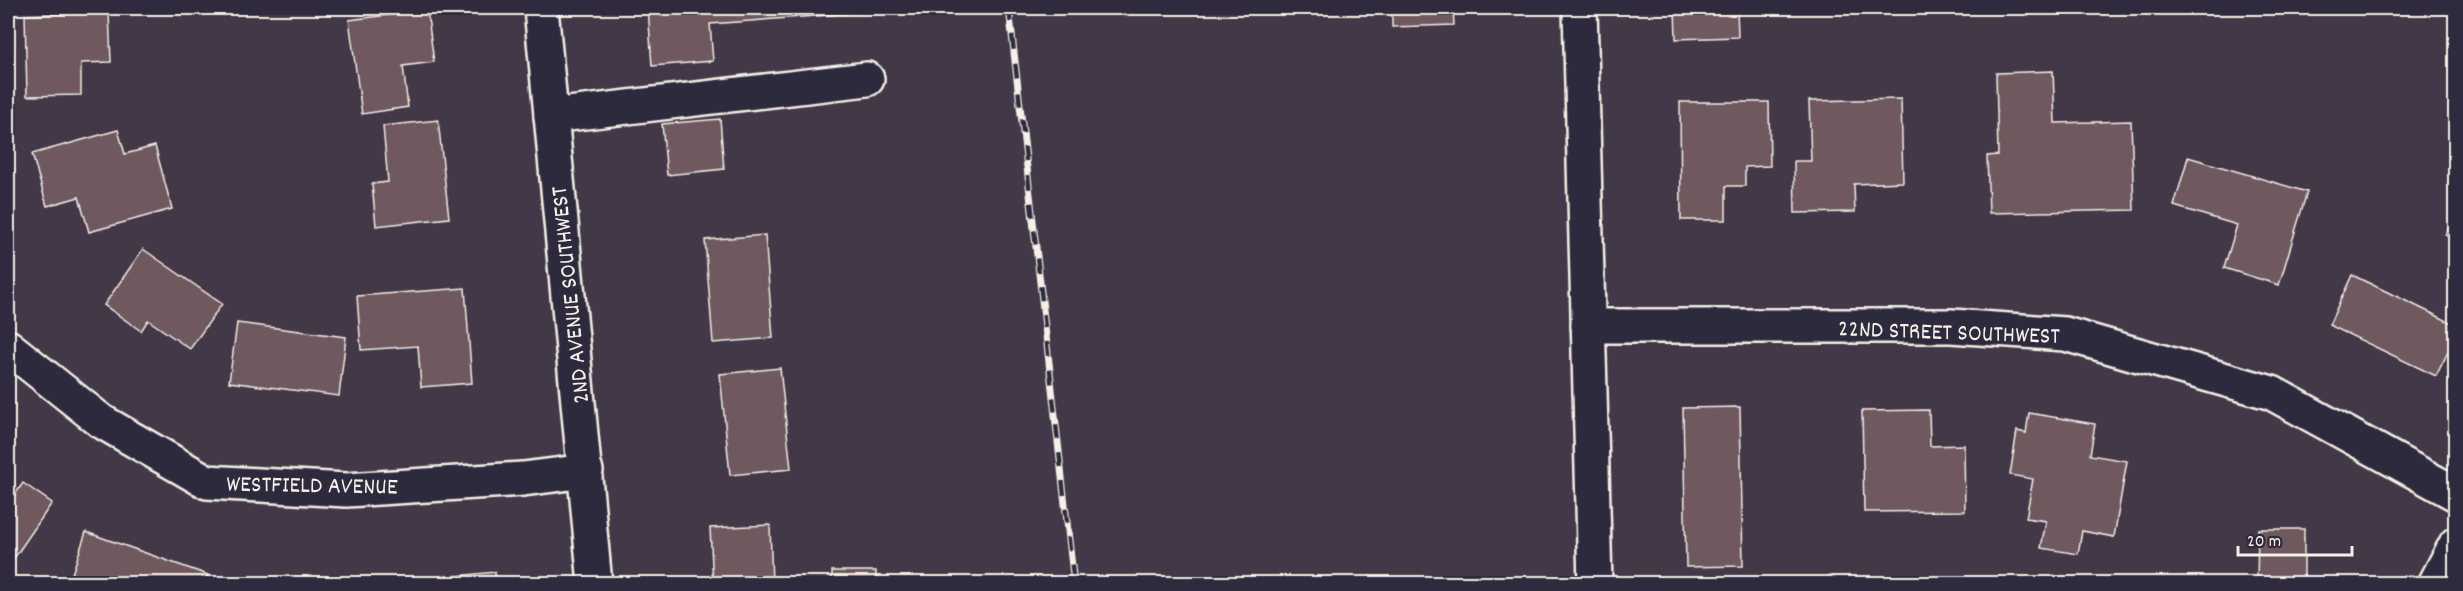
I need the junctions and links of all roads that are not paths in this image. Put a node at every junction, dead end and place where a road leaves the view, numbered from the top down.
1 (541, 8) edge
2 (1580, 8) edge
3 (867, 79) dead end
4 (551, 116) junction
5 (1588, 326) junction
6 (8, 347) edge
7 (586, 471) junction
8 (2456, 494) edge
9 (2456, 544) edge
10 (595, 584) edge
11 (1595, 584) edge
12 (2435, 584) edge

1 - 4 street, 2ND AVENUE SOUTHWEST
2 - 5 street
3 - 4 street
4 - 7 street, 2ND AVENUE SOUTHWEST
5 - 8 street, 22ND STREET SOUTHWEST
5 - 11 street
6 - 7 street, WESTFIELD AVENUE
7 - 10 street, 2ND AVENUE SOUTHWEST
9 - 12 street

